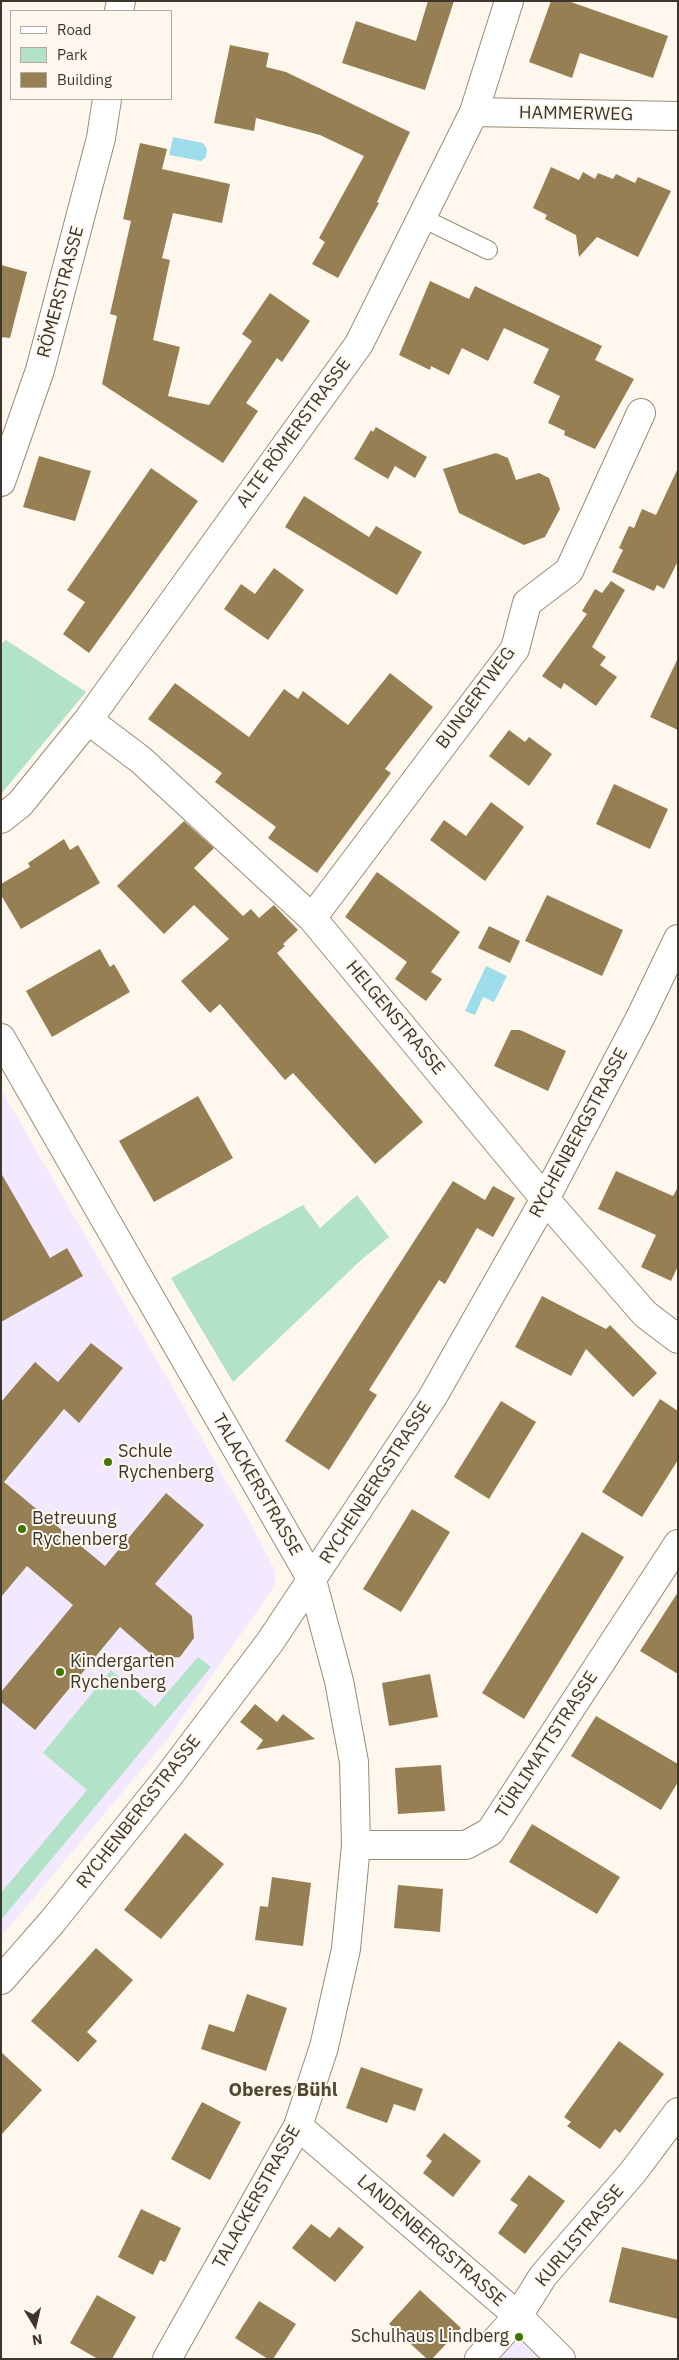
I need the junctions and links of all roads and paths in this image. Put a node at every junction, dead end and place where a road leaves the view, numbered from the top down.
1 (509, 1) edge
2 (107, 100) edge
3 (474, 112) junction
4 (678, 116) edge
5 (422, 218) junction
6 (488, 250) dead end
7 (641, 413) dead end
8 (1, 482) edge
9 (88, 720) junction
10 (1, 819) edge
11 (312, 918) junction
12 (678, 939) edge
13 (1, 1038) edge
14 (544, 1199) junction
15 (678, 1339) edge
16 (678, 1544) edge
17 (312, 1580) junction
18 (356, 1846) junction
19 (1, 1980) edge
20 (678, 2112) edge
21 (298, 2126) junction
22 (518, 2316) junction
23 (167, 2359) edge
24 (479, 2359) edge
25 (561, 2359) edge

1 - 3 street, ALTE RÖMERSTRASSE
2 - 8 street, RÖMERSTRASSE
3 - 4 street, HAMMERWEG
3 - 5 street, ALTE RÖMERSTRASSE
5 - 6 lane
5 - 9 street, ALTE RÖMERSTRASSE
7 - 11 street, BUNGERTWEG
9 - 10 street, ALTE RÖMERSTRASSE
9 - 11 street, HELGENSTRASSE
11 - 14 street, HELGENSTRASSE
12 - 14 street, RYCHENBERGSTRASSE
13 - 17 street, TALACKERSTRASSE
14 - 15 street, HELGENSTRASSE
14 - 17 street, RYCHENBERGSTRASSE
16 - 18 street, TÜRLIMATTSTRASSE
17 - 18 street, TALACKERSTRASSE
17 - 19 street, RYCHENBERGSTRASSE
18 - 21 street, TALACKERSTRASSE
20 - 22 street, KURLISTRASSE
21 - 22 street, LANDENBERGSTRASSE
21 - 23 street, TALACKERSTRASSE
22 - 24 street, KURLISTRASSE
22 - 25 street, LANDENBERGSTRASSE

